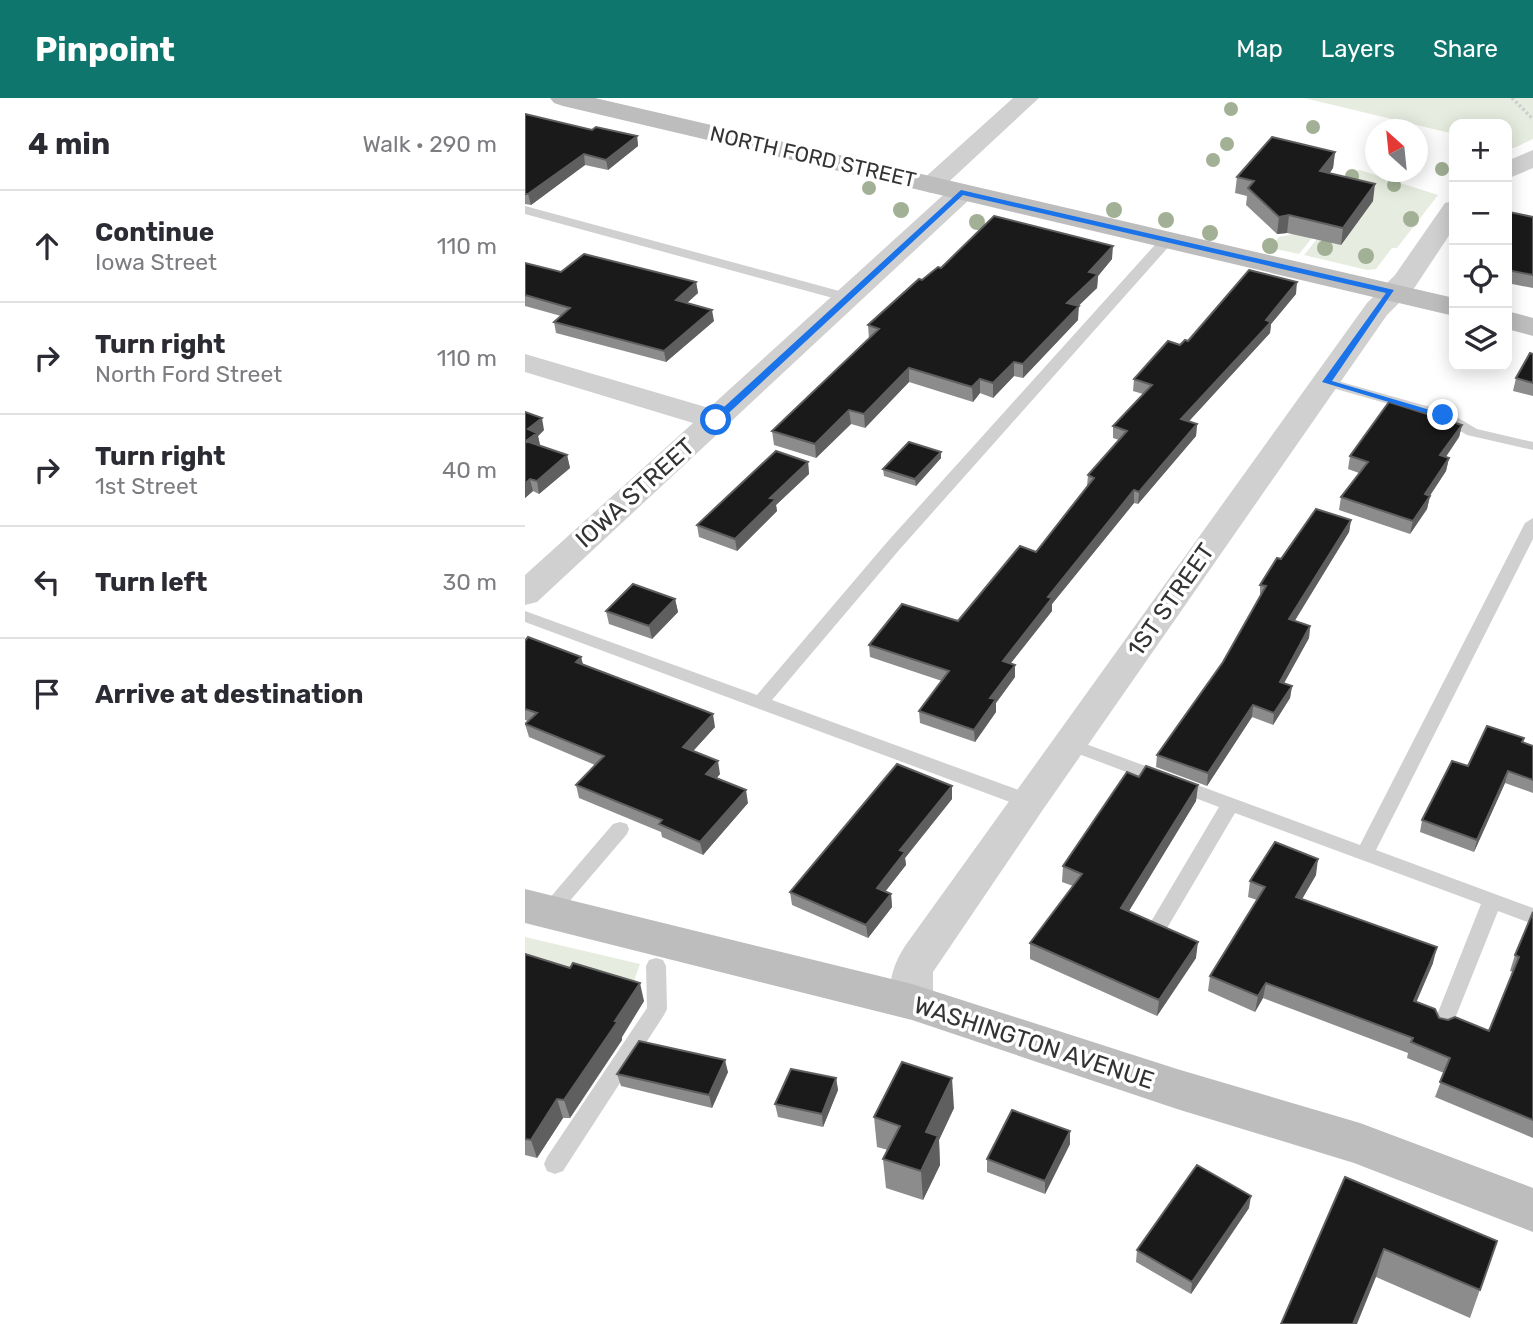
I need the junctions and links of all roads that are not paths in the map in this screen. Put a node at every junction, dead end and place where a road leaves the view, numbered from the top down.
1 (1027, 98) edge
2 (574, 99) edge
3 (1533, 158) edge
4 (1512, 168) edge
5 (931, 185) junction
6 (961, 193) junction
7 (525, 210) edge
8 (1449, 216) edge
9 (1167, 240) junction
10 (1391, 291) junction
11 (849, 298) junction
12 (1449, 306) edge
13 (1512, 321) edge
14 (1533, 327) edge
15 (525, 363) edge
16 (1327, 382) junction
17 (716, 420) junction
18 (1533, 446) edge
19 (1533, 523) edge
20 (525, 594) edge
21 (525, 616) edge
22 (760, 703) junction
23 (1069, 744) junction
24 (1028, 802) junction
25 (1230, 805) junction
26 (619, 829) dead end
27 (1365, 854) junction
28 (1492, 901) junction
29 (537, 909) edge
30 (1533, 916) edge
31 (1156, 930) edge
32 (656, 966) dead end
33 (912, 1002) junction
34 (1443, 1025) edge
35 (555, 1164) dead end
36 (1533, 1210) edge

1 - 5 street
2 - 5 street, NORTH FORD STREET
3 - 4 street
5 - 6 street, NORTH FORD STREET
6 - 9 street, NORTH FORD STREET
6 - 11 street, IOWA STREET
7 - 11 lane
8 - 10 street, 1ST STREET
9 - 10 street, NORTH FORD STREET
9 - 22 lane
10 - 12 street, NORTH FORD STREET
10 - 16 street, 1ST STREET
11 - 17 street, IOWA STREET
13 - 14 street
15 - 17 street
16 - 18 lane
16 - 23 street, 1ST STREET
17 - 20 street, IOWA STREET
19 - 27 lane
21 - 22 lane
22 - 24 lane
23 - 24 street, 1ST STREET
23 - 25 lane
24 - 33 street, 1ST STREET
25 - 27 lane
25 - 31 lane
26 - 29 lane
27 - 28 lane
28 - 30 lane
28 - 34 lane
29 - 33 street, WASHINGTON AVENUE
32 - 35 lane
33 - 36 street, WASHINGTON AVENUE

